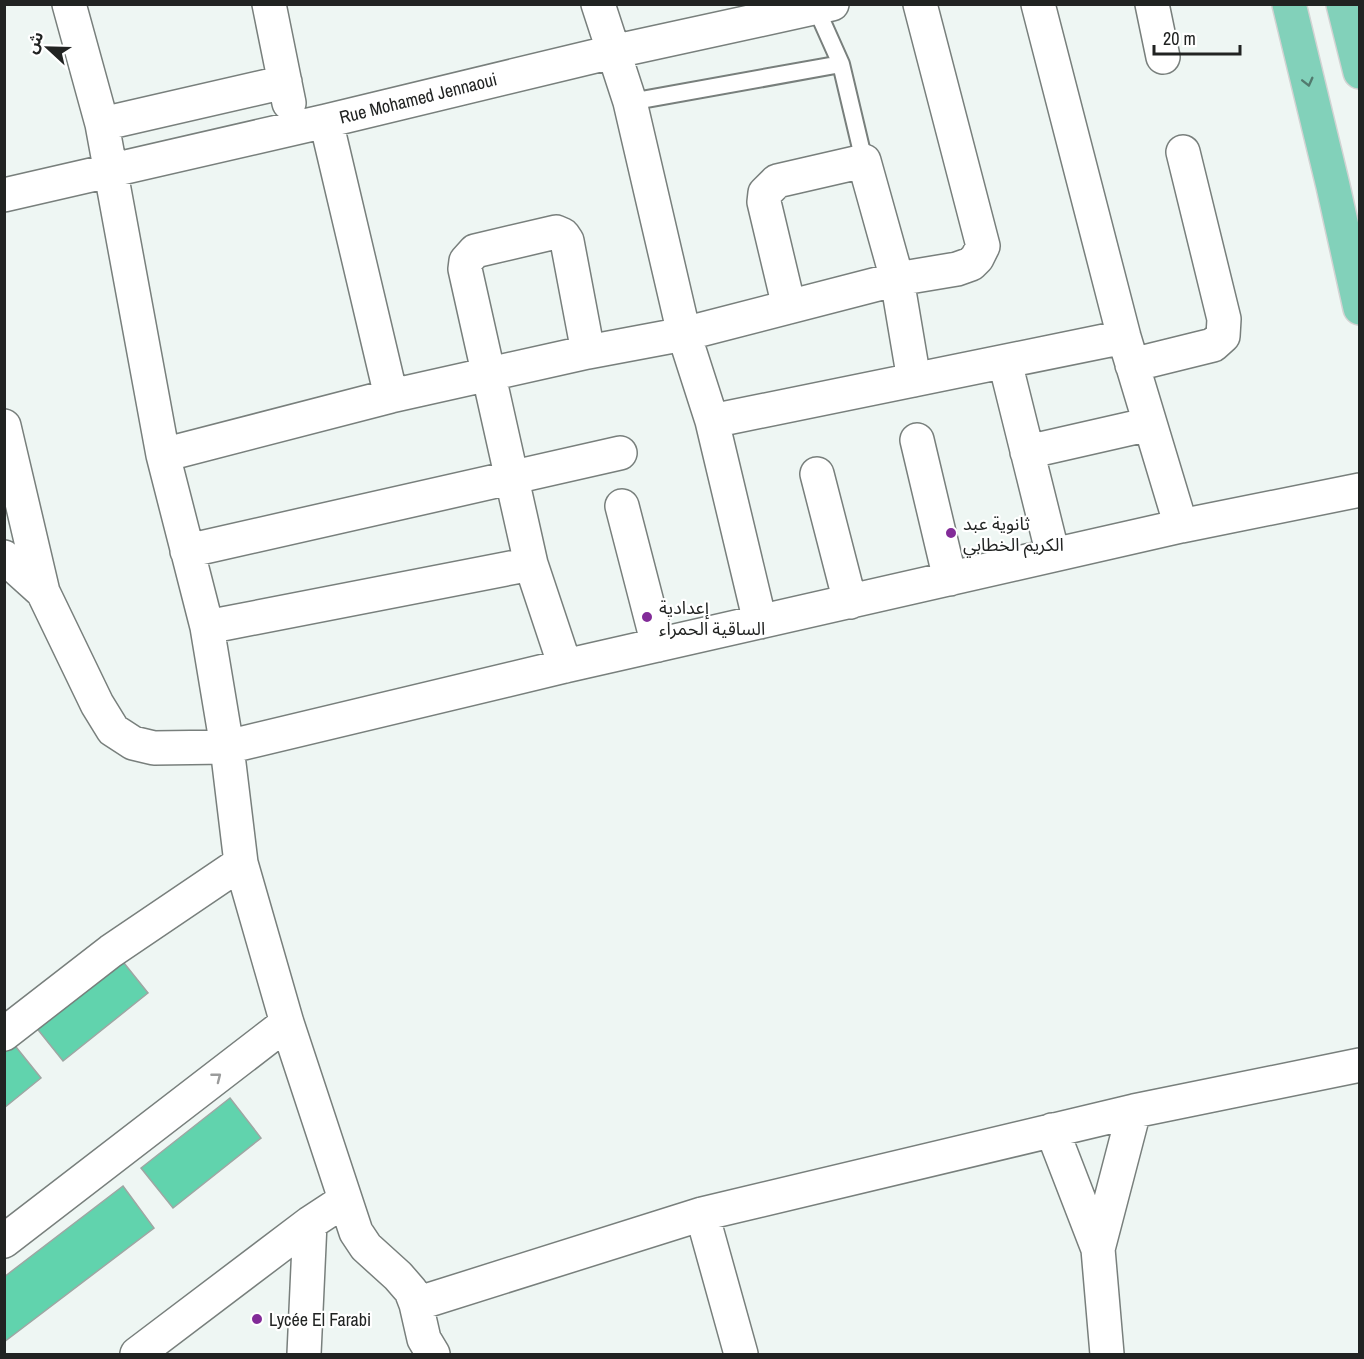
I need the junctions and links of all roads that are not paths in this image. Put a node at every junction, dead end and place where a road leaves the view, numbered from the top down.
1 (69, 4) edge
2 (269, 4) edge
3 (598, 4) edge
4 (920, 4) edge
5 (1038, 4) edge
6 (1152, 4) edge
7 (1289, 4) edge
8 (1343, 4) edge
9 (824, 6) edge
10 (612, 52) junction
11 (1163, 57) dead end
12 (841, 64) junction
13 (1359, 72) edge
14 (285, 82) junction
15 (630, 102) junction
16 (102, 124) junction
17 (310, 124) junction
18 (1183, 152) dead end
19 (864, 161) junction
20 (110, 170) junction
21 (4, 195) edge
22 (897, 279) junction
23 (789, 307) junction
24 (1359, 308) edge
25 (684, 334) junction
26 (1128, 351) junction
27 (588, 352) junction
28 (1005, 362) junction
29 (489, 374) junction
30 (914, 380) junction
31 (391, 396) junction
32 (712, 422) junction
33 (1150, 424) junction
34 (4, 426) edge
35 (917, 440) dead end
36 (1027, 452) junction
37 (620, 453) dead end
38 (163, 454) junction
39 (817, 474) dead end
40 (511, 477) junction
41 (1359, 490) edge
42 (622, 506) dead end
43 (1181, 526) junction
44 (187, 551) junction
45 (1053, 555) junction
46 (4, 557) edge
47 (531, 564) junction
48 (950, 579) junction
49 (43, 592) junction
50 (849, 602) junction
51 (760, 622) junction
52 (207, 627) junction
53 (658, 645) junction
54 (565, 666) junction
55 (227, 747) junction
56 (241, 863) junction
57 (284, 1011) junction
58 (4, 1034) edge
59 (1359, 1065) edge
60 (1134, 1111) junction
61 (1052, 1130) junction
62 (345, 1200) junction
63 (702, 1214) junction
64 (4, 1215) edge
65 (310, 1224) junction
66 (4, 1241) edge
67 (1098, 1248) junction
68 (416, 1304) junction
69 (137, 1354) edge
70 (304, 1354) edge
71 (433, 1354) edge
72 (741, 1354) edge
73 (1107, 1354) edge

1 - 16 street
2 - 14 street
3 - 10 street
4 - 22 street
5 - 26 street
6 - 11 street
7 -> 24 main road
8 - 13 main road
9 - 10 street, Rue Mohamed Jennaoui
9 - 12 lane
10 - 15 street
10 - 17 street, Rue Mohamed Jennaoui
12 - 15 lane
12 - 19 lane
14 - 16 street
14 - 17 street
15 - 25 street
16 - 20 street
17 - 20 street, Rue Mohamed Jennaoui
17 - 31 street
18 - 26 street
19 - 22 street
19 - 23 street
20 - 21 street, Rue Mohamed Jennaoui
20 - 38 street
22 - 23 street
22 - 30 street
23 - 25 street
25 - 27 street
25 - 32 street
26 - 28 street
26 - 33 street
27 - 29 street
27 - 29 street
28 - 30 street
28 - 36 street
29 - 31 street
29 - 40 street
30 - 32 street
31 - 38 street
32 - 51 street
33 - 36 street
33 - 43 street
34 - 49 street
35 - 48 street
36 - 45 street
37 - 40 street
38 - 44 street
39 - 50 street
40 - 44 street
40 - 47 street
41 - 43 street
42 - 53 street
43 - 45 street
44 - 52 street
45 - 48 street
46 - 49 street
47 - 52 street
47 - 54 street
48 - 50 street
49 - 55 street
50 - 51 street
51 - 53 street
52 - 55 street
53 - 54 street
54 - 55 street
55 - 56 street
56 - 57 street
56 - 58 street
57 - 62 street
57 - 64 street
66 -> 57 street
59 - 60 street
60 - 61 street
60 - 67 street
61 - 63 street
61 - 67 street
62 - 65 street
62 - 68 street
63 - 68 street
63 - 72 street
65 - 69 street
65 - 70 street
67 - 73 street
68 - 71 street

